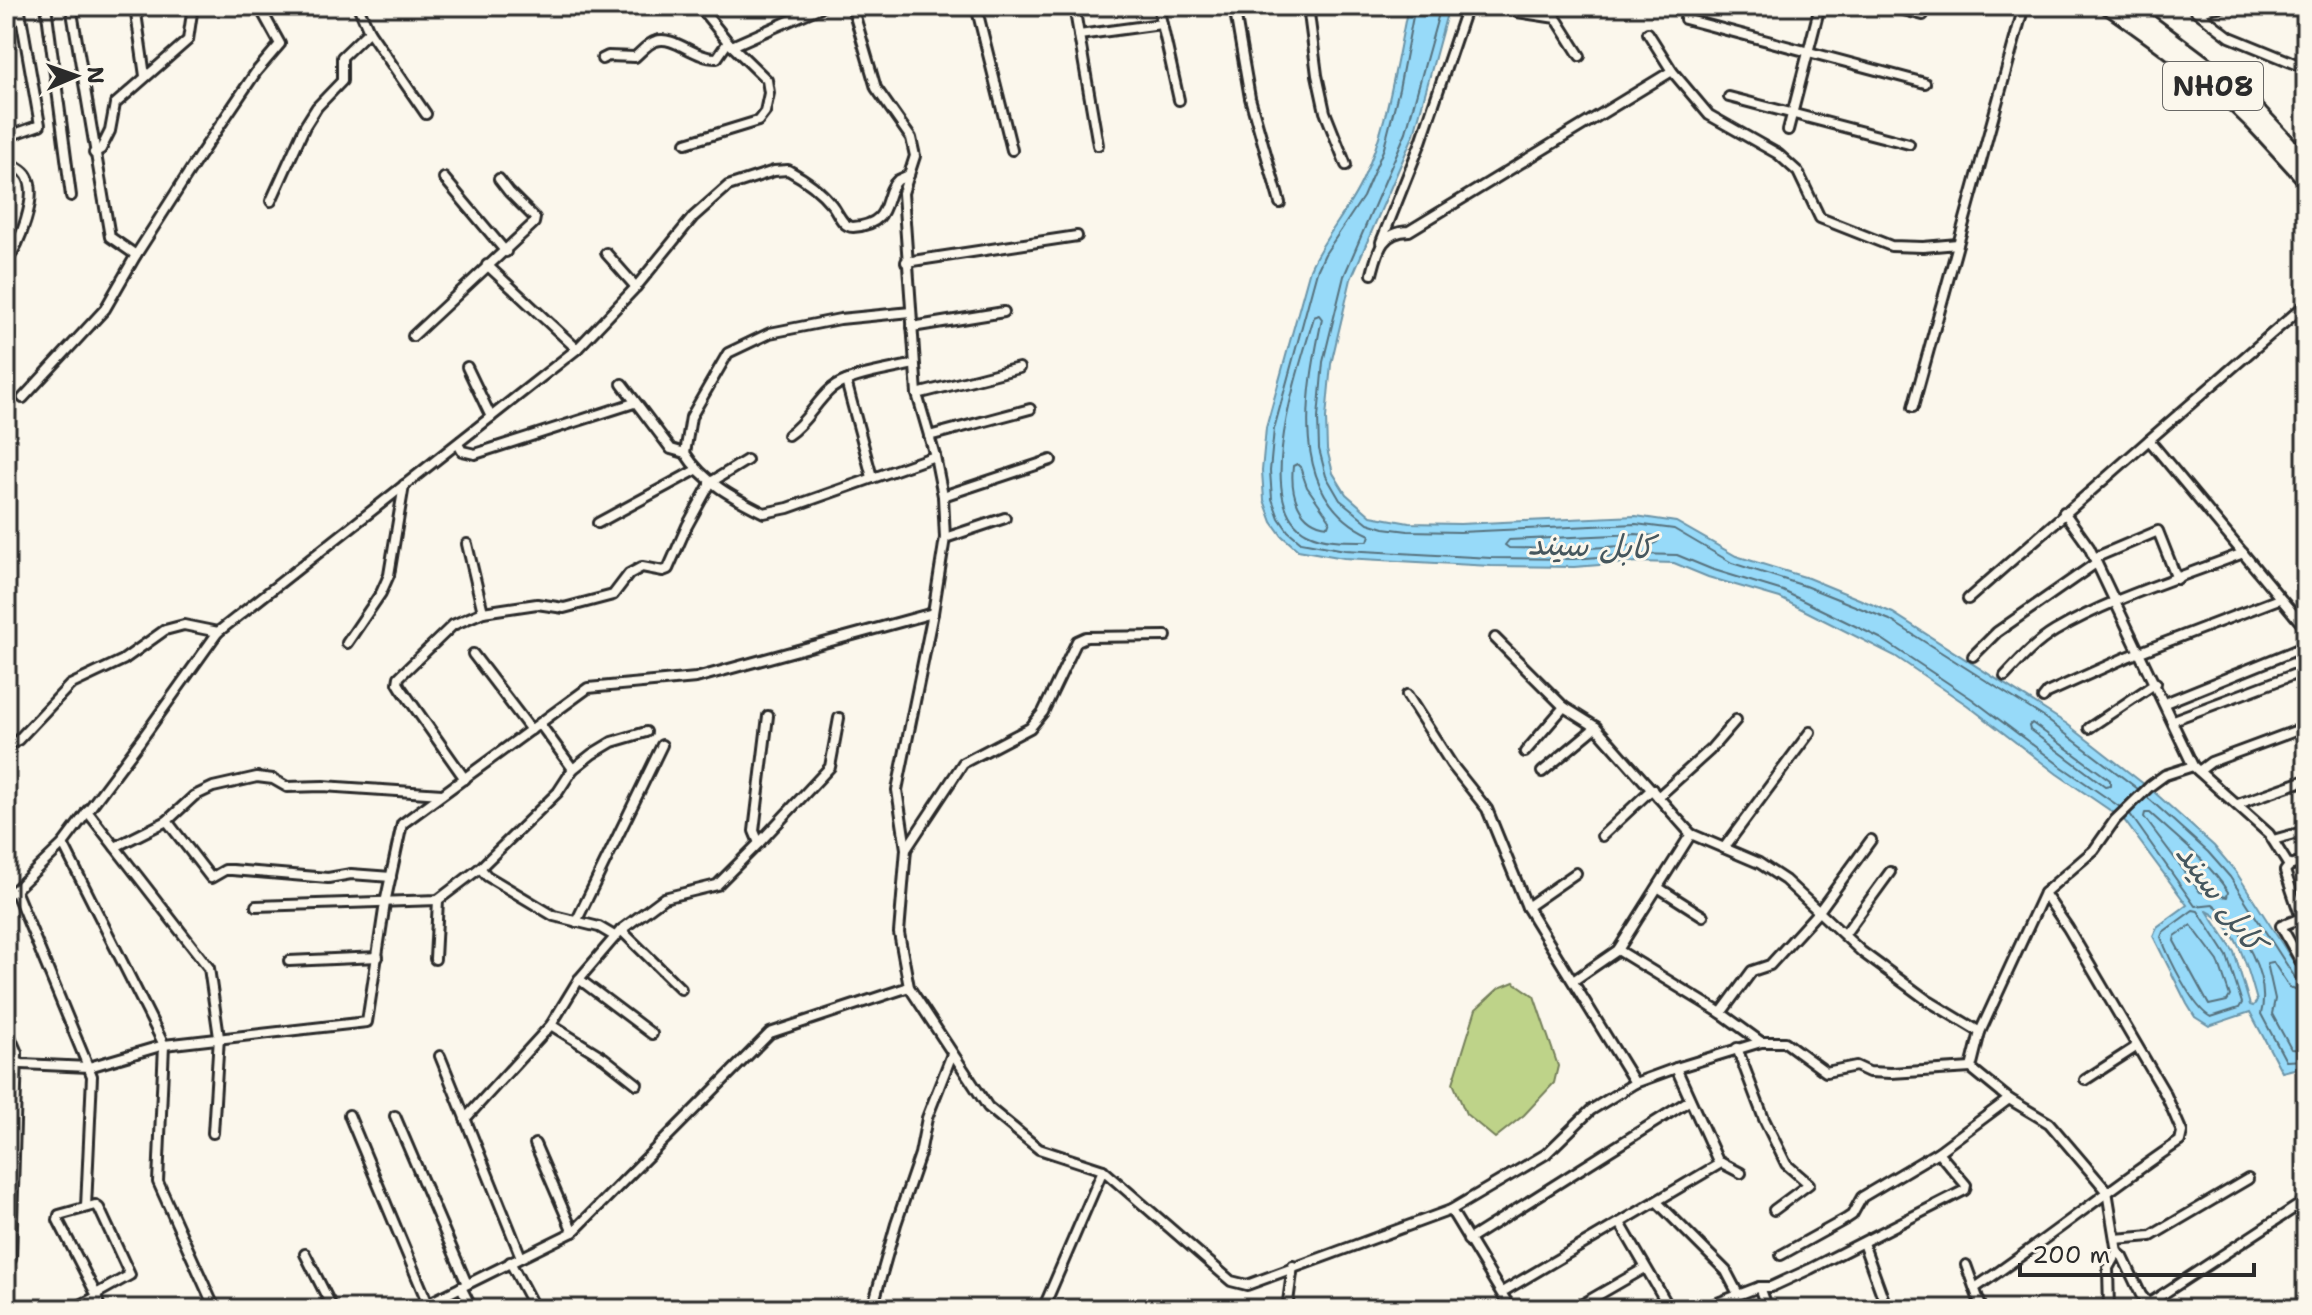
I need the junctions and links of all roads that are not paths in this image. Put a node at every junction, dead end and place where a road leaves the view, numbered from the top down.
1 (46, 6) edge
2 (71, 6) edge
3 (135, 6) edge
4 (193, 6) edge
5 (259, 6) edge
6 (358, 6) edge
7 (699, 6) edge
8 (823, 6) edge
9 (852, 6) edge
10 (976, 6) edge
11 (1074, 6) edge
12 (1158, 6) edge
13 (1234, 6) edge
14 (1308, 6) edge
15 (1467, 6) edge
16 (1513, 6) edge
17 (1820, 6) edge
18 (1888, 6) edge
19 (2024, 6) edge
20 (2108, 6) edge
21 (2127, 6) edge
22 (2223, 6) edge
23 (20, 9) edge
24 (1923, 15) dead end
25 (1685, 19) dead end
26 (1161, 24) junction
27 (369, 31) junction
28 (1648, 33) dead end
29 (6, 34) edge
30 (1079, 35) junction
31 (730, 44) junction
32 (1809, 51) junction
33 (1580, 56) dead end
34 (602, 59) dead end
35 (2306, 68) edge
36 (1672, 71) junction
37 (145, 76) junction
38 (1925, 83) dead end
39 (1729, 97) dead end
40 (1179, 100) dead end
41 (1792, 113) junction
42 (426, 114) dead end
43 (1788, 130) dead end
44 (6, 137) edge
45 (686, 143) dead end
46 (1909, 144) dead end
47 (1098, 145) dead end
48 (1012, 150) dead end
49 (94, 153) junction
50 (6, 162) edge
51 (2306, 163) edge
52 (1346, 165) dead end
53 (909, 175) junction
54 (444, 178) dead end
55 (499, 179) dead end
56 (2306, 180) edge
57 (71, 196) dead end
58 (271, 201) dead end
59 (1280, 203) dead end
60 (1077, 236) dead end
61 (1380, 244) junction
62 (1958, 244) junction
63 (506, 252) junction
64 (606, 253) dead end
65 (136, 255) junction
66 (6, 262) edge
67 (906, 262) junction
68 (487, 265) junction
69 (1372, 274) dead end
70 (636, 287) junction
71 (2306, 304) edge
72 (911, 312) junction
73 (1004, 312) dead end
74 (912, 327) junction
75 (413, 336) dead end
76 (577, 349) junction
77 (914, 364) junction
78 (467, 367) dead end
79 (1019, 368) dead end
80 (846, 381) junction
81 (622, 384) dead end
82 (917, 394) junction
83 (23, 398) dead end
84 (634, 403) junction
85 (1913, 407) dead end
86 (1030, 409) dead end
87 (491, 417) junction
88 (788, 435) dead end
89 (929, 436) junction
90 (2149, 440) junction
91 (458, 444) junction
92 (685, 453) junction
93 (935, 456) junction
94 (747, 460) dead end
95 (1051, 460) dead end
96 (696, 470) junction
97 (872, 477) junction
98 (711, 482) junction
99 (404, 485) junction
100 (943, 496) junction
101 (2064, 512) junction
102 (1005, 518) dead end
103 (598, 523) dead end
104 (945, 538) junction
105 (467, 544) dead end
106 (2243, 553) junction
107 (2095, 561) junction
108 (2177, 579) junction
109 (1968, 599) dead end
110 (2279, 599) junction
111 (2115, 602) junction
112 (483, 612) junction
113 (933, 613) junction
114 (2306, 629) edge
115 (218, 632) junction
116 (1166, 636) dead end
117 (1495, 638) dead end
118 (347, 643) dead end
119 (2306, 646) edge
120 (2139, 652) junction
121 (473, 654) dead end
122 (1973, 656) dead end
123 (2306, 670) edge
124 (2005, 676) dead end
125 (2156, 683) junction
126 (1407, 695) dead end
127 (2043, 698) dead end
128 (2165, 703) junction
129 (1564, 707) junction
130 (768, 716) dead end
131 (839, 718) dead end
132 (1736, 720) dead end
133 (2173, 720) junction
134 (540, 724) junction
135 (1596, 727) junction
136 (2306, 727) edge
137 (2089, 728) dead end
138 (531, 730) junction
139 (646, 732) dead end
140 (1810, 732) dead end
141 (662, 745) dead end
142 (6, 746) edge
143 (1525, 752) dead end
144 (573, 769) junction
145 (2196, 769) junction
146 (1542, 772) dead end
147 (465, 779) junction
148 (2306, 780) edge
149 (1655, 793) junction
150 (443, 794) junction
151 (2238, 804) junction
152 (87, 811) junction
153 (167, 821) junction
154 (2306, 831) edge
155 (1691, 834) junction
156 (1602, 836) dead end
157 (1871, 840) dead end
158 (2273, 840) junction
159 (759, 843) junction
160 (63, 844) junction
161 (115, 847) junction
162 (1724, 848) junction
163 (906, 849) junction
164 (2306, 861) edge
165 (2289, 866) junction
166 (480, 868) junction
167 (1890, 872) dead end
168 (1576, 873) dead end
169 (391, 877) junction
170 (1659, 888) junction
171 (9, 892) edge
172 (2044, 893) junction
173 (438, 900) junction
174 (385, 903) junction
175 (256, 906) dead end
176 (1527, 907) junction
177 (1820, 910) junction
178 (1703, 916) dead end
179 (2303, 917) edge
180 (576, 922) junction
181 (618, 933) junction
182 (1845, 934) junction
183 (1618, 950) junction
184 (378, 957) junction
185 (435, 959) dead end
186 (289, 961) dead end
187 (2305, 966) edge
188 (579, 979) junction
189 (1573, 981) junction
190 (909, 987) junction
191 (681, 989) dead end
192 (1721, 1013) junction
193 (551, 1025) junction
194 (6, 1027) edge
195 (1980, 1032) junction
196 (652, 1034) dead end
197 (219, 1037) junction
198 (1761, 1042) junction
199 (164, 1045) junction
200 (2136, 1047) junction
201 (1737, 1048) junction
202 (952, 1054) junction
203 (440, 1056) dead end
204 (6, 1058) edge
205 (16, 1062) junction
206 (89, 1067) junction
207 (1676, 1068) junction
208 (1971, 1068) junction
209 (2085, 1080) dead end
210 (1635, 1083) junction
211 (637, 1084) dead end
212 (2009, 1099) junction
213 (1690, 1100) junction
214 (349, 1115) dead end
215 (395, 1116) dead end
216 (465, 1119) junction
217 (213, 1133) dead end
218 (535, 1144) dead end
219 (1938, 1152) junction
220 (1721, 1163) junction
221 (1103, 1170) junction
222 (1741, 1173) dead end
223 (2248, 1179) dead end
224 (2107, 1191) junction
225 (1657, 1202) junction
226 (2302, 1203) dead end
227 (86, 1207) junction
228 (1451, 1210) junction
229 (1774, 1210) dead end
230 (1620, 1223) junction
231 (573, 1232) junction
232 (2115, 1239) junction
233 (1468, 1240) junction
234 (1863, 1243) junction
235 (2117, 1252) junction
236 (305, 1254) dead end
237 (1781, 1255) dead end
238 (521, 1257) junction
239 (11, 1259) dead end
240 (510, 1262) junction
241 (1966, 1265) dead end
242 (1293, 1266) junction
243 (1645, 1268) junction
244 (464, 1286) junction
245 (1759, 1287) junction
246 (1975, 1288) junction
247 (1502, 1292) junction
248 (1738, 1294) junction
249 (96, 1296) junction
250 (428, 1304) junction
251 (1712, 1305) dead end
252 (2151, 1306) edge
253 (73, 1309) edge
254 (100, 1309) edge
255 (215, 1309) edge
256 (333, 1309) edge
257 (417, 1309) edge
258 (472, 1309) edge
259 (535, 1309) edge
260 (872, 1309) edge
261 (1043, 1309) edge
262 (1287, 1309) edge
263 (1511, 1309) edge
264 (1574, 1309) edge
265 (1670, 1309) edge
266 (1767, 1309) edge
267 (1887, 1309) edge
268 (1982, 1309) edge
269 (2109, 1309) edge

1 - 57 street
2 - 49 street
3 - 37 street
4 - 37 street
5 - 65 street
6 - 27 street
7 - 31 street
8 - 31 street
9 - 53 street
10 - 48 street
11 - 30 street
12 - 26 street
13 - 59 street
14 - 52 street
15 - 61 street
16 - 33 street
17 - 32 street
18 - 24 street
19 - 62 street
20 - 56 highway, NH08
21 - 51 highway, NH08
22 - 35 street
23 - 29 street
23 - 44 street
25 - 32 street
26 - 30 street
26 - 40 street
27 - 42 street
27 - 58 street
28 - 36 street
30 - 47 street
31 - 34 street
31 - 45 street
32 - 38 street
32 - 41 street
36 - 61 street
36 - 62 street
37 - 49 street
39 - 41 street
41 - 43 street
41 - 46 street
49 - 65 street
50 - 66 street
53 - 67 street
53 - 70 street
54 - 63 street
55 - 63 street
60 - 67 street
61 - 69 street
62 - 85 street
63 - 68 street
64 - 70 street
65 - 83 street
67 - 72 street
68 - 75 street
68 - 76 street
70 - 76 street
71 - 90 street
72 - 74 street
72 - 92 street
73 - 74 street
74 - 77 street
76 - 87 street
77 - 80 street
77 - 82 street
78 - 87 street
79 - 82 street
80 - 88 street
80 - 97 street
81 - 84 street
82 - 89 street
84 - 91 street
84 - 92 street
86 - 89 street
87 - 91 street
89 - 93 street
90 - 101 street
90 - 106 street
91 - 99 street
92 - 96 street
93 - 97 street
93 - 100 street
94 - 98 street
95 - 100 street
96 - 98 street
96 - 103 street
97 - 98 street
98 - 112 street
99 - 115 street
99 - 118 street
100 - 104 street
101 - 107 street
101 - 109 street
102 - 104 street
104 - 113 street
105 - 112 street
106 - 108 street
106 - 110 street
107 - 108 street
107 - 111 street
107 - 122 street
108 - 111 street
110 - 114 street
110 - 120 street
111 - 120 street
111 - 124 street
112 - 147 street
113 - 134 street
113 - 163 street
115 - 142 street
115 - 152 street
116 - 163 street
117 - 129 street
119 - 128 street
120 - 125 street
120 - 127 street
121 - 138 street
123 - 133 street
125 - 128 street
125 - 137 street
126 - 176 street
128 - 133 street
129 - 135 street
129 - 143 street
130 - 159 street
131 - 159 street
132 - 149 street
133 - 145 street
134 - 138 street
134 - 144 street
135 - 146 street
135 - 149 street
136 - 145 street
138 - 147 street
139 - 144 street
140 - 162 street
141 - 180 street
144 - 166 street
145 - 151 street
145 - 172 street
147 - 150 street
148 - 151 street
149 - 155 street
149 - 156 street
150 - 153 street
150 - 169 street
151 - 158 street
152 - 160 street
152 - 161 street
153 - 161 street
153 - 169 street
154 - 158 street
155 - 162 street
155 - 170 street
157 - 177 street
158 - 165 street
159 - 181 street
160 - 171 street
160 - 199 street
161 - 197 street
162 - 177 street
163 - 190 street
164 - 165 street
165 - 179 street
166 - 173 street
166 - 180 street
167 - 182 street
168 - 176 street
169 - 174 street
170 - 178 street
170 - 183 street
171 - 206 street
172 - 195 street
172 - 200 street
173 - 174 street
173 - 185 street
174 - 175 street
174 - 184 street
176 - 189 street
177 - 182 street
177 - 192 street
179 - 187 street
180 - 181 street
181 - 188 street
181 - 191 street
182 - 195 street
183 - 189 street
183 - 192 street
184 - 186 street
184 - 197 street
188 - 193 street
188 - 196 street
189 - 210 street
190 - 202 street
190 - 231 street
192 - 198 street
193 - 211 street
193 - 216 street
194 - 205 street
195 - 208 street
197 - 199 street
197 - 217 street
198 - 201 street
198 - 208 street
199 - 206 street
199 - 255 street
200 - 209 street
200 - 224 street
201 - 207 street
201 - 229 street
202 - 221 street
202 - 260 street
203 - 216 street
204 - 205 street
205 - 206 street
205 - 239 street
206 - 227 street
207 - 210 street
207 - 213 street
208 - 212 street
210 - 228 street
212 - 219 street
212 - 224 street
213 - 220 street
213 - 233 street
214 - 250 street
215 - 244 street
216 - 238 street
218 - 231 street
219 - 234 street
219 - 237 street
220 - 222 street
220 - 225 street
221 - 242 street
221 - 261 street
223 - 232 street
224 - 232 street
224 - 246 street
225 - 230 street
225 - 248 street
226 - 252 street
227 - 249 street
227 - 249 street
228 - 233 street
228 - 242 street
230 - 243 street
230 - 247 street
231 - 238 street
232 - 235 street
233 - 247 street
234 - 245 street
234 - 267 street
235 - 252 street
235 - 269 street
236 - 256 street
238 - 240 street
240 - 244 street
240 - 259 street
241 - 246 street
242 - 262 street
243 - 264 street
243 - 265 street
244 - 250 street
244 - 258 street
245 - 248 street
245 - 266 street
246 - 268 street
247 - 263 street
248 - 251 street
249 - 253 street
249 - 254 street
250 - 257 street

